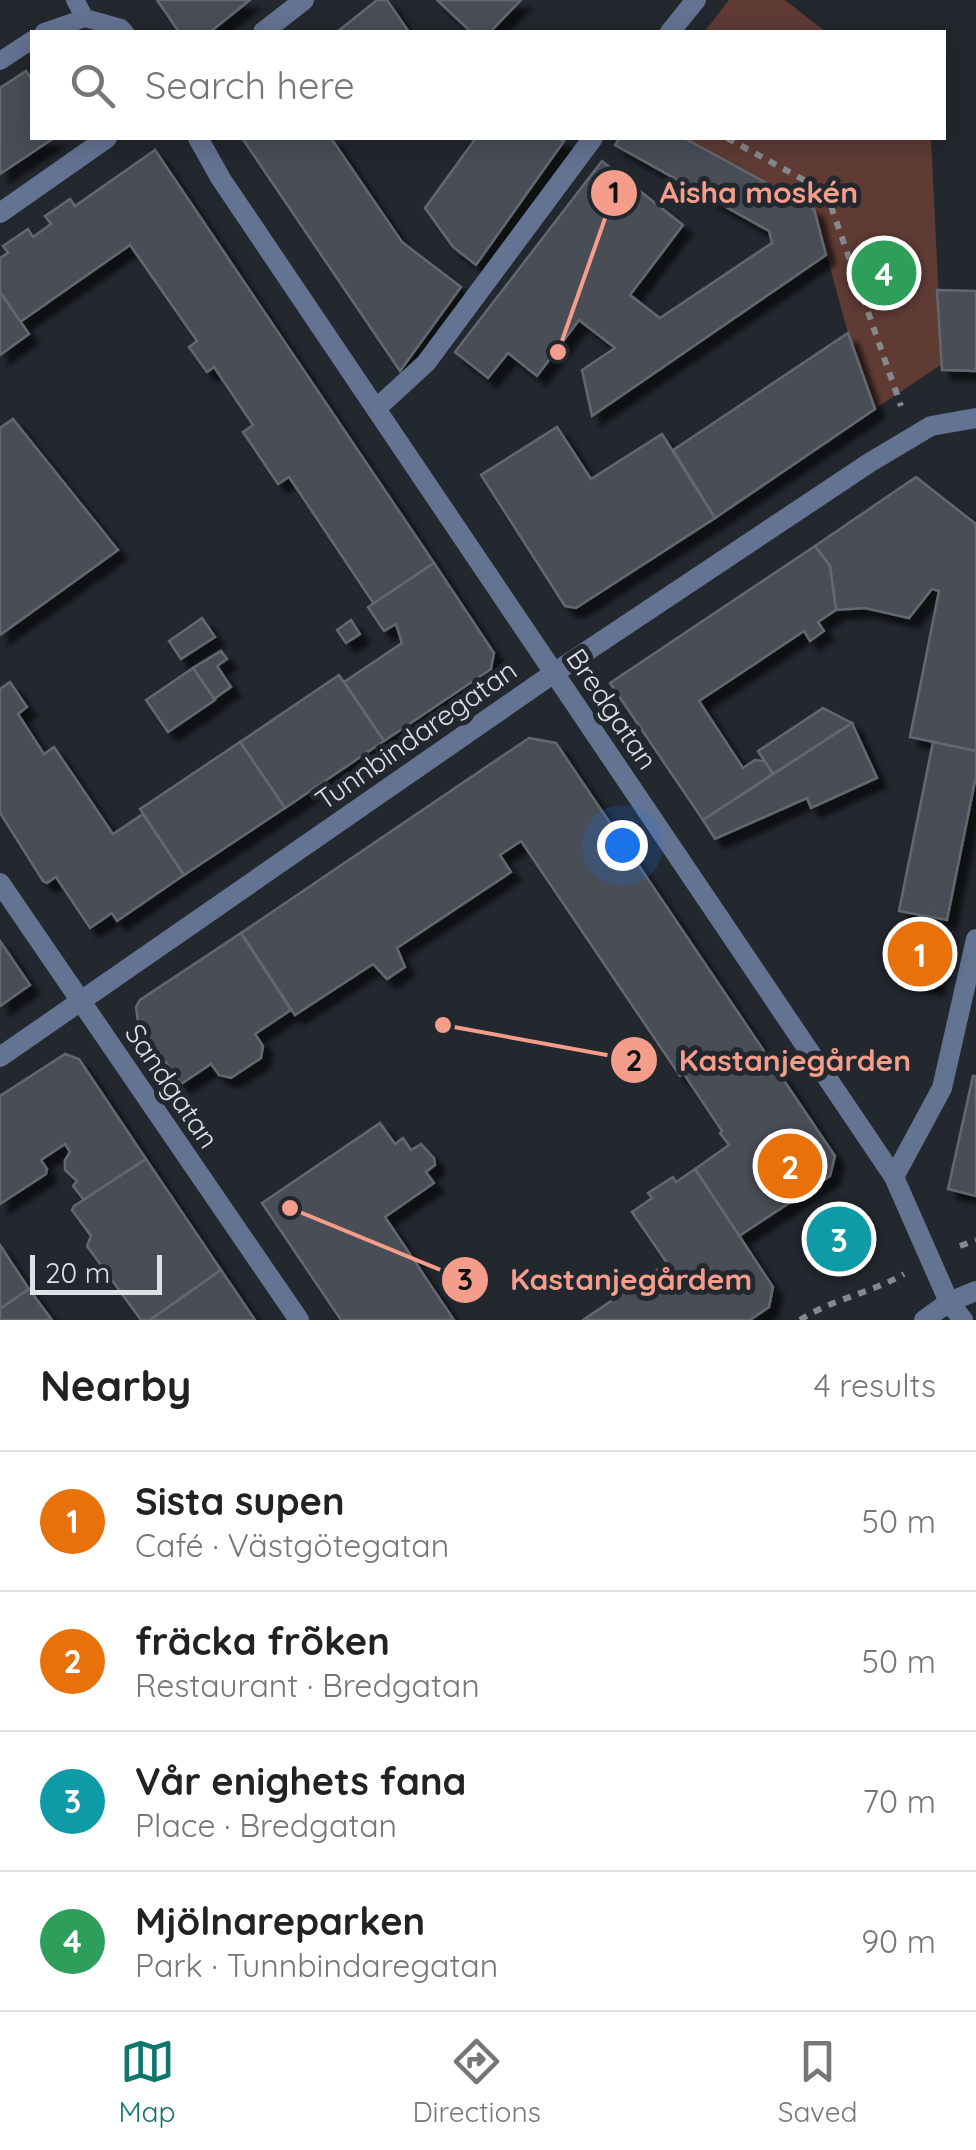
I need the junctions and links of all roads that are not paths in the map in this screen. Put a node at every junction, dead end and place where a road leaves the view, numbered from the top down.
1 (74, 0) edge
2 (304, 0) edge
3 (696, 0) edge
4 (85, 18) junction
5 (50, 30) edge
6 (124, 30) edge
7 (266, 30) edge
8 (672, 30) edge
9 (30, 41) edge
10 (0, 61) edge
11 (104, 140) edge
12 (199, 140) edge
13 (592, 140) edge
14 (0, 213) edge
15 (378, 407) junction
16 (976, 418) edge
17 (554, 672) junction
18 (0, 883) edge
19 (976, 939) edge
20 (81, 1002) junction
21 (0, 1057) edge
22 (894, 1177) junction
23 (976, 1291) edge
24 (949, 1302) junction
25 (299, 1320) edge
26 (924, 1320) edge
27 (963, 1320) edge

1 - 4 lane
2 - 7 street
3 - 8 street
4 - 5 lane
4 - 6 lane
9 - 10 lane
11 - 14 street
12 - 15 street, Bredgatan
13 - 15 street
15 - 17 street, Bredgatan
16 - 17 street, Tunnbindaregatan
17 - 20 street, Tunnbindaregatan
17 - 22 street, Bredgatan
18 - 20 street, Sandgatan
19 - 22 street
20 - 21 street, Tunnbindaregatan
20 - 25 street, Sandgatan
22 - 24 street, Bredgatan
23 - 24 street
24 - 26 street
24 - 27 street, Bredgatan

